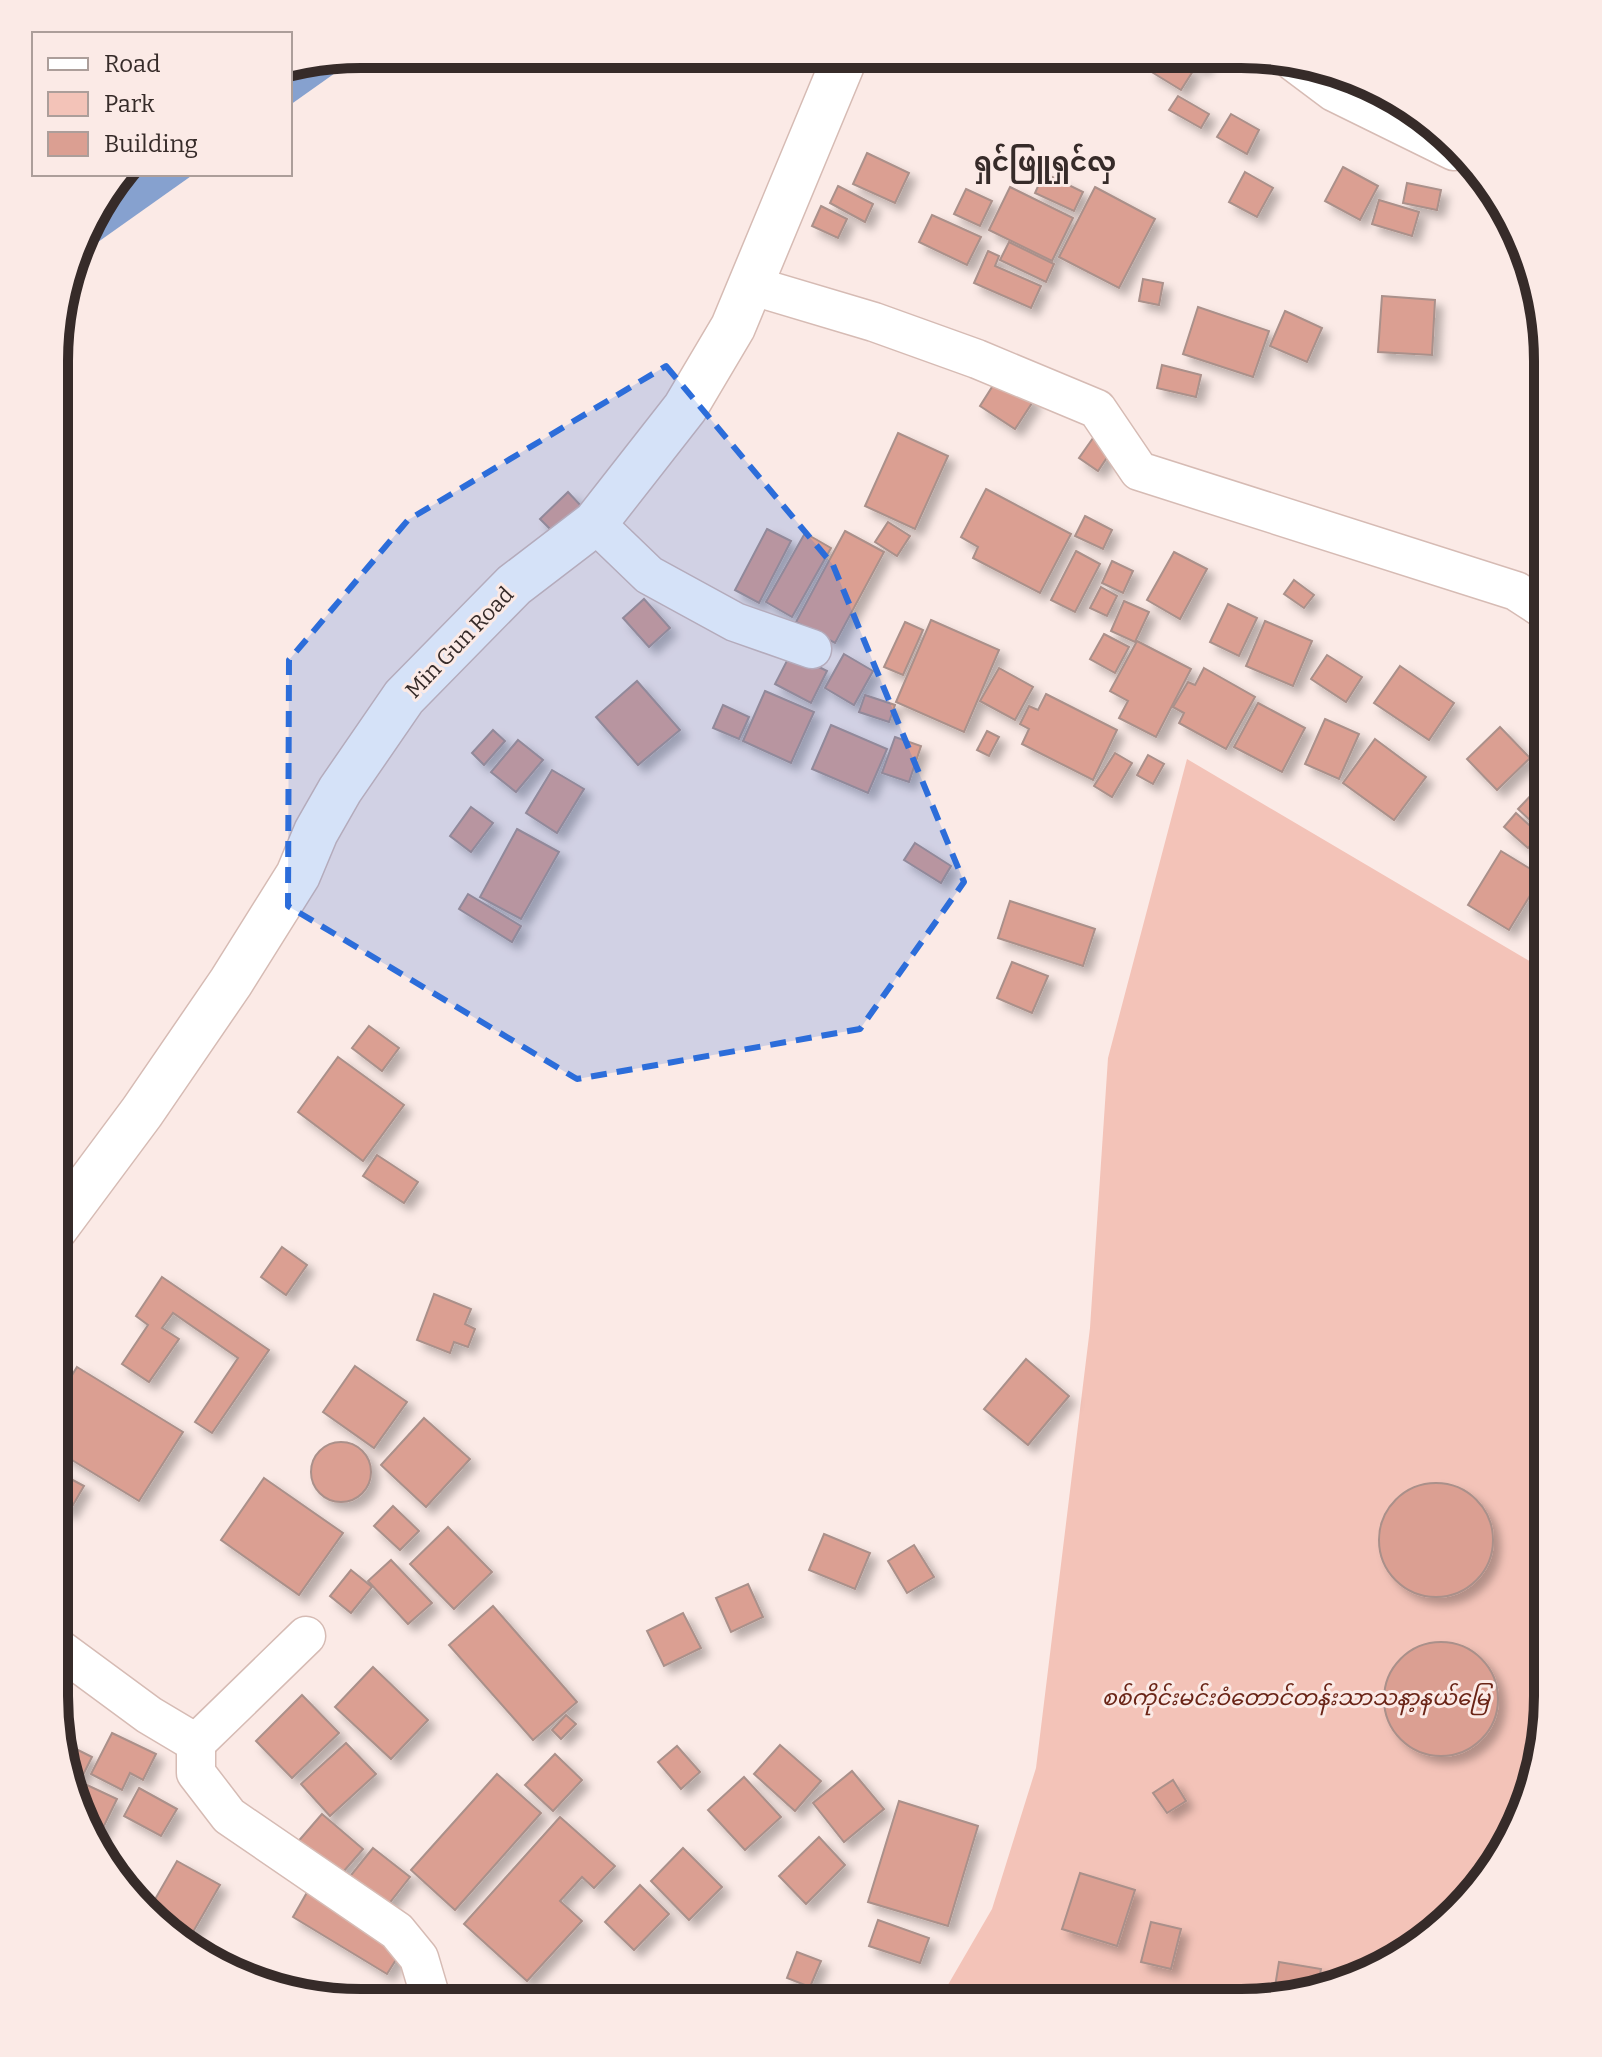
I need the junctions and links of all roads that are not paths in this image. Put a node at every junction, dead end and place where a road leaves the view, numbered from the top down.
1 (841, 68) edge
2 (1315, 78) edge
3 (1434, 141) edge
4 (750, 285) junction
5 (595, 523) junction
6 (1534, 603) edge
7 (812, 649) dead end
8 (68, 1212) edge
9 (306, 1636) dead end
10 (68, 1655) edge
11 (196, 1743) junction
12 (428, 1989) edge

1 - 4 street, Min Gun Road
2 - 3 street
4 - 5 street, Min Gun Road
4 - 6 street
5 - 7 street
5 - 8 street, Min Gun Road
9 - 11 street
10 - 11 street
11 - 12 street

